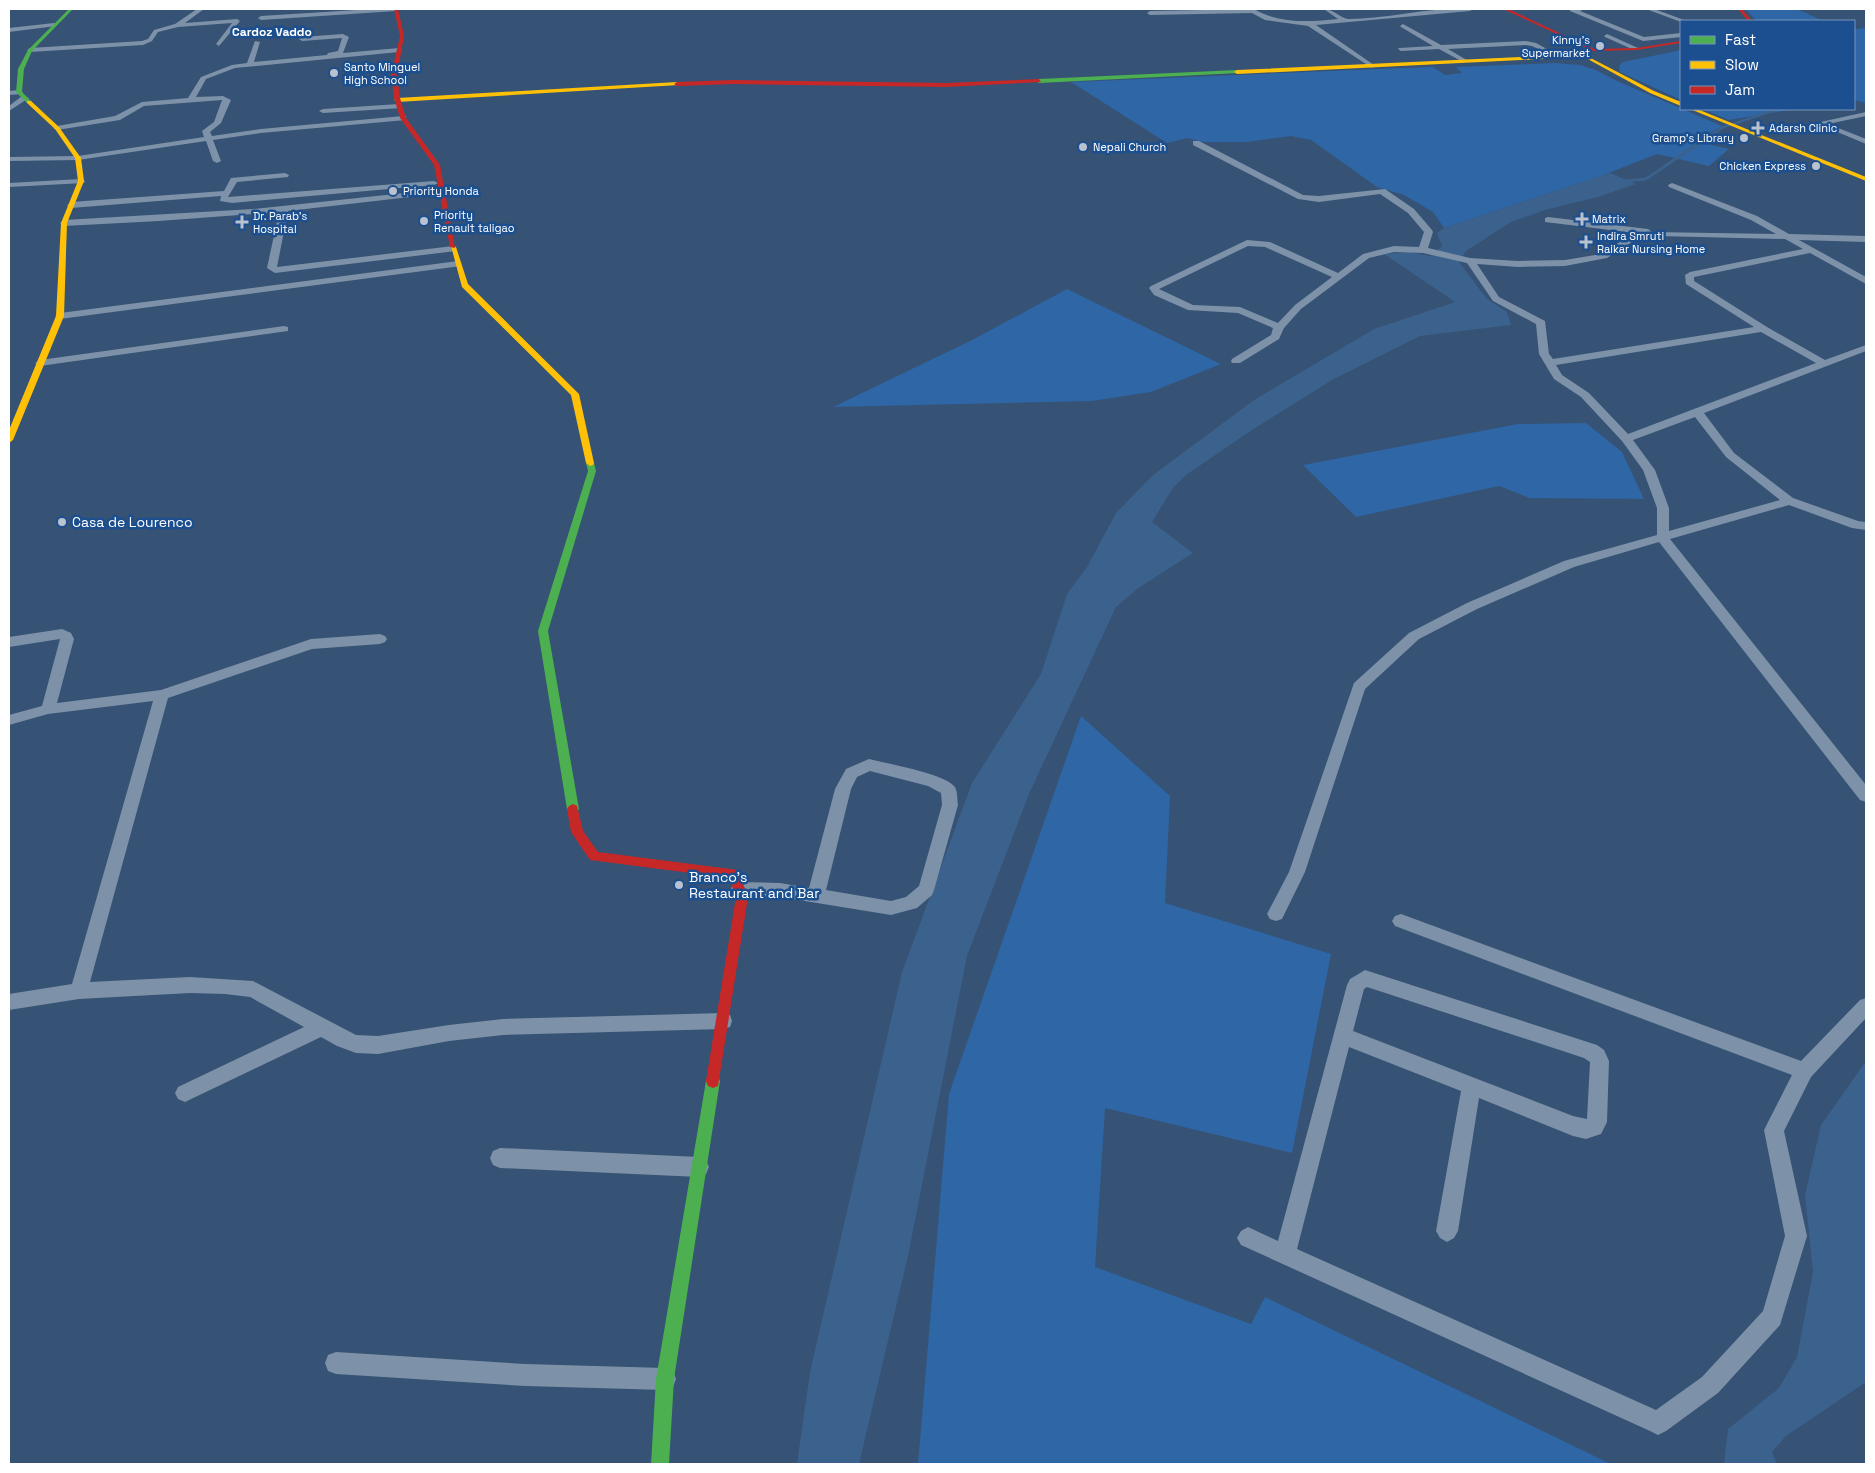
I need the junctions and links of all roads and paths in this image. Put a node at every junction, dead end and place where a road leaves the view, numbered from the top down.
1 (71, 9) edge
2 (201, 9) edge
3 (396, 9) edge
4 (1327, 9) edge
5 (1470, 9) edge
6 (1505, 9) edge
7 (1582, 9) edge
8 (1650, 9) edge
9 (1732, 9) edge
10 (1740, 9) edge
11 (1251, 10) edge
12 (1150, 13) dead end
13 (262, 18) dead end
14 (1681, 20) edge
15 (1739, 20) edge
16 (1749, 20) edge
17 (1345, 21) junction
18 (1310, 24) junction
19 (54, 25) junction
20 (177, 25) junction
21 (1404, 26) dead end
22 (9, 30) edge
23 (1680, 35) edge
24 (1607, 36) dead end
25 (256, 42) dead end
26 (1680, 43) edge
27 (1680, 43) edge
28 (219, 44) dead end
29 (1444, 48) junction
30 (1401, 49) dead end
31 (1636, 49) junction
32 (30, 50) junction
33 (398, 50) junction
34 (1589, 53) junction
35 (1553, 54) junction
36 (272, 58) dead end
37 (296, 58) junction
38 (1463, 60) junction
39 (250, 63) junction
40 (1370, 64) junction
41 (18, 94) edge
42 (193, 99) junction
43 (398, 101) junction
44 (1680, 104) edge
45 (9, 109) edge
46 (1695, 110) edge
47 (323, 111) dead end
48 (1866, 114) edge
49 (403, 118) junction
50 (57, 128) junction
51 (210, 138) junction
52 (1866, 142) edge
53 (1196, 143) dead end
54 (78, 158) junction
55 (9, 159) edge
56 (217, 161) dead end
57 (285, 175) dead end
58 (1866, 179) edge
59 (81, 181) junction
60 (9, 185) edge
61 (1672, 185) dead end
62 (441, 187) junction
63 (226, 193) junction
64 (71, 205) junction
65 (284, 210) junction
66 (1548, 220) dead end
67 (64, 223) junction
68 (1658, 233) junction
69 (1790, 236) junction
70 (1866, 239) edge
71 (453, 249) junction
72 (1423, 250) junction
73 (1812, 250) junction
74 (1470, 261) junction
75 (458, 264) junction
76 (1338, 276) junction
77 (1866, 281) edge
78 (60, 316) junction
79 (1279, 326) junction
80 (284, 329) dead end
81 (1763, 329) junction
82 (1866, 348) edge
83 (1236, 361) dead end
84 (40, 363) junction
85 (1550, 363) junction
86 (1824, 364) junction
87 (1698, 413) junction
88 (9, 438) edge
89 (1626, 439) junction
90 (1789, 501) junction
91 (1866, 526) edge
92 (1663, 539) junction
93 (380, 639) dead end
94 (9, 642) edge
95 (162, 695) junction
96 (48, 709) junction
97 (9, 720) edge
98 (1866, 796) edge
99 (739, 889) junction
100 (816, 896) junction
101 (1276, 914) dead end
102 (1401, 921) dead end
103 (79, 991) junction
104 (9, 1002) edge
105 (1866, 1006) edge
106 (723, 1021) junction
107 (321, 1028) junction
108 (1343, 1036) junction
109 (1804, 1071) junction
110 (1471, 1088) junction
111 (185, 1093) dead end
112 (500, 1158) dead end
113 (699, 1167) junction
114 (1447, 1231) dead end
115 (1248, 1238) dead end
116 (1285, 1255) junction
117 (336, 1363) dead end
118 (665, 1379) junction
119 (660, 1464) edge

1 - 19 street
2 - 20 street
3 - 13 street
3 - 33 street
4 - 17 street
5 - 17 street
6 - 34 street
7 - 23 street
8 - 14 street
9 - 15 street
10 - 16 street
11 - 12 street
11 - 18 street
17 - 18 street
18 - 40 street
19 - 22 street
19 - 32 street
20 - 28 street
20 - 32 street
21 - 29 street
24 - 31 street
25 - 39 street
26 - 34 street
27 - 31 street
29 - 30 street
29 - 35 street
29 - 38 street
31 - 34 street
32 - 41 street
33 - 37 street
33 - 43 street
34 - 35 street
34 - 40 street
34 - 44 street
35 - 38 street
36 - 37 street
37 - 37 street
37 - 39 street
38 - 40 street
39 - 42 street
40 - 43 street
41 - 45 street
41 - 50 street
42 - 50 street
42 - 51 street
43 - 47 street
43 - 49 street
46 - 58 street
48 - 52 street
49 - 51 street
49 - 62 street
50 - 54 street
51 - 54 street
51 - 56 street
53 - 72 street
54 - 55 street
54 - 59 street
57 - 63 street
59 - 60 street
59 - 64 street
61 - 69 street
62 - 63 street
62 - 65 street
62 - 71 street
63 - 64 street
64 - 67 street
65 - 67 street
65 - 71 street
66 - 68 street
67 - 78 street
68 - 69 street
68 - 74 street
69 - 70 street
69 - 73 street
71 - 75 street
72 - 74 street
72 - 76 street
73 - 77 street
73 - 81 street
74 - 85 street
75 - 78 street
75 - 99 street
76 - 79 street
76 - 79 street
78 - 84 street
79 - 83 street
80 - 84 street
81 - 85 street
81 - 86 street
82 - 86 street
84 - 88 street
85 - 89 street
86 - 87 street
87 - 89 street
87 - 90 street
89 - 92 street
90 - 91 street
90 - 92 street
92 - 98 street
92 - 101 street
93 - 95 street
94 - 96 street
95 - 96 street
95 - 103 street
96 - 97 street
99 - 100 street
99 - 106 street
100 - 100 street
102 - 109 street
103 - 104 street
103 - 107 street
105 - 109 street
106 - 107 street
106 - 113 street
107 - 111 street
108 - 110 street
108 - 110 street
108 - 116 street
109 - 116 street
110 - 114 street
112 - 113 street
113 - 118 street
115 - 116 street
117 - 118 street
118 - 119 street

